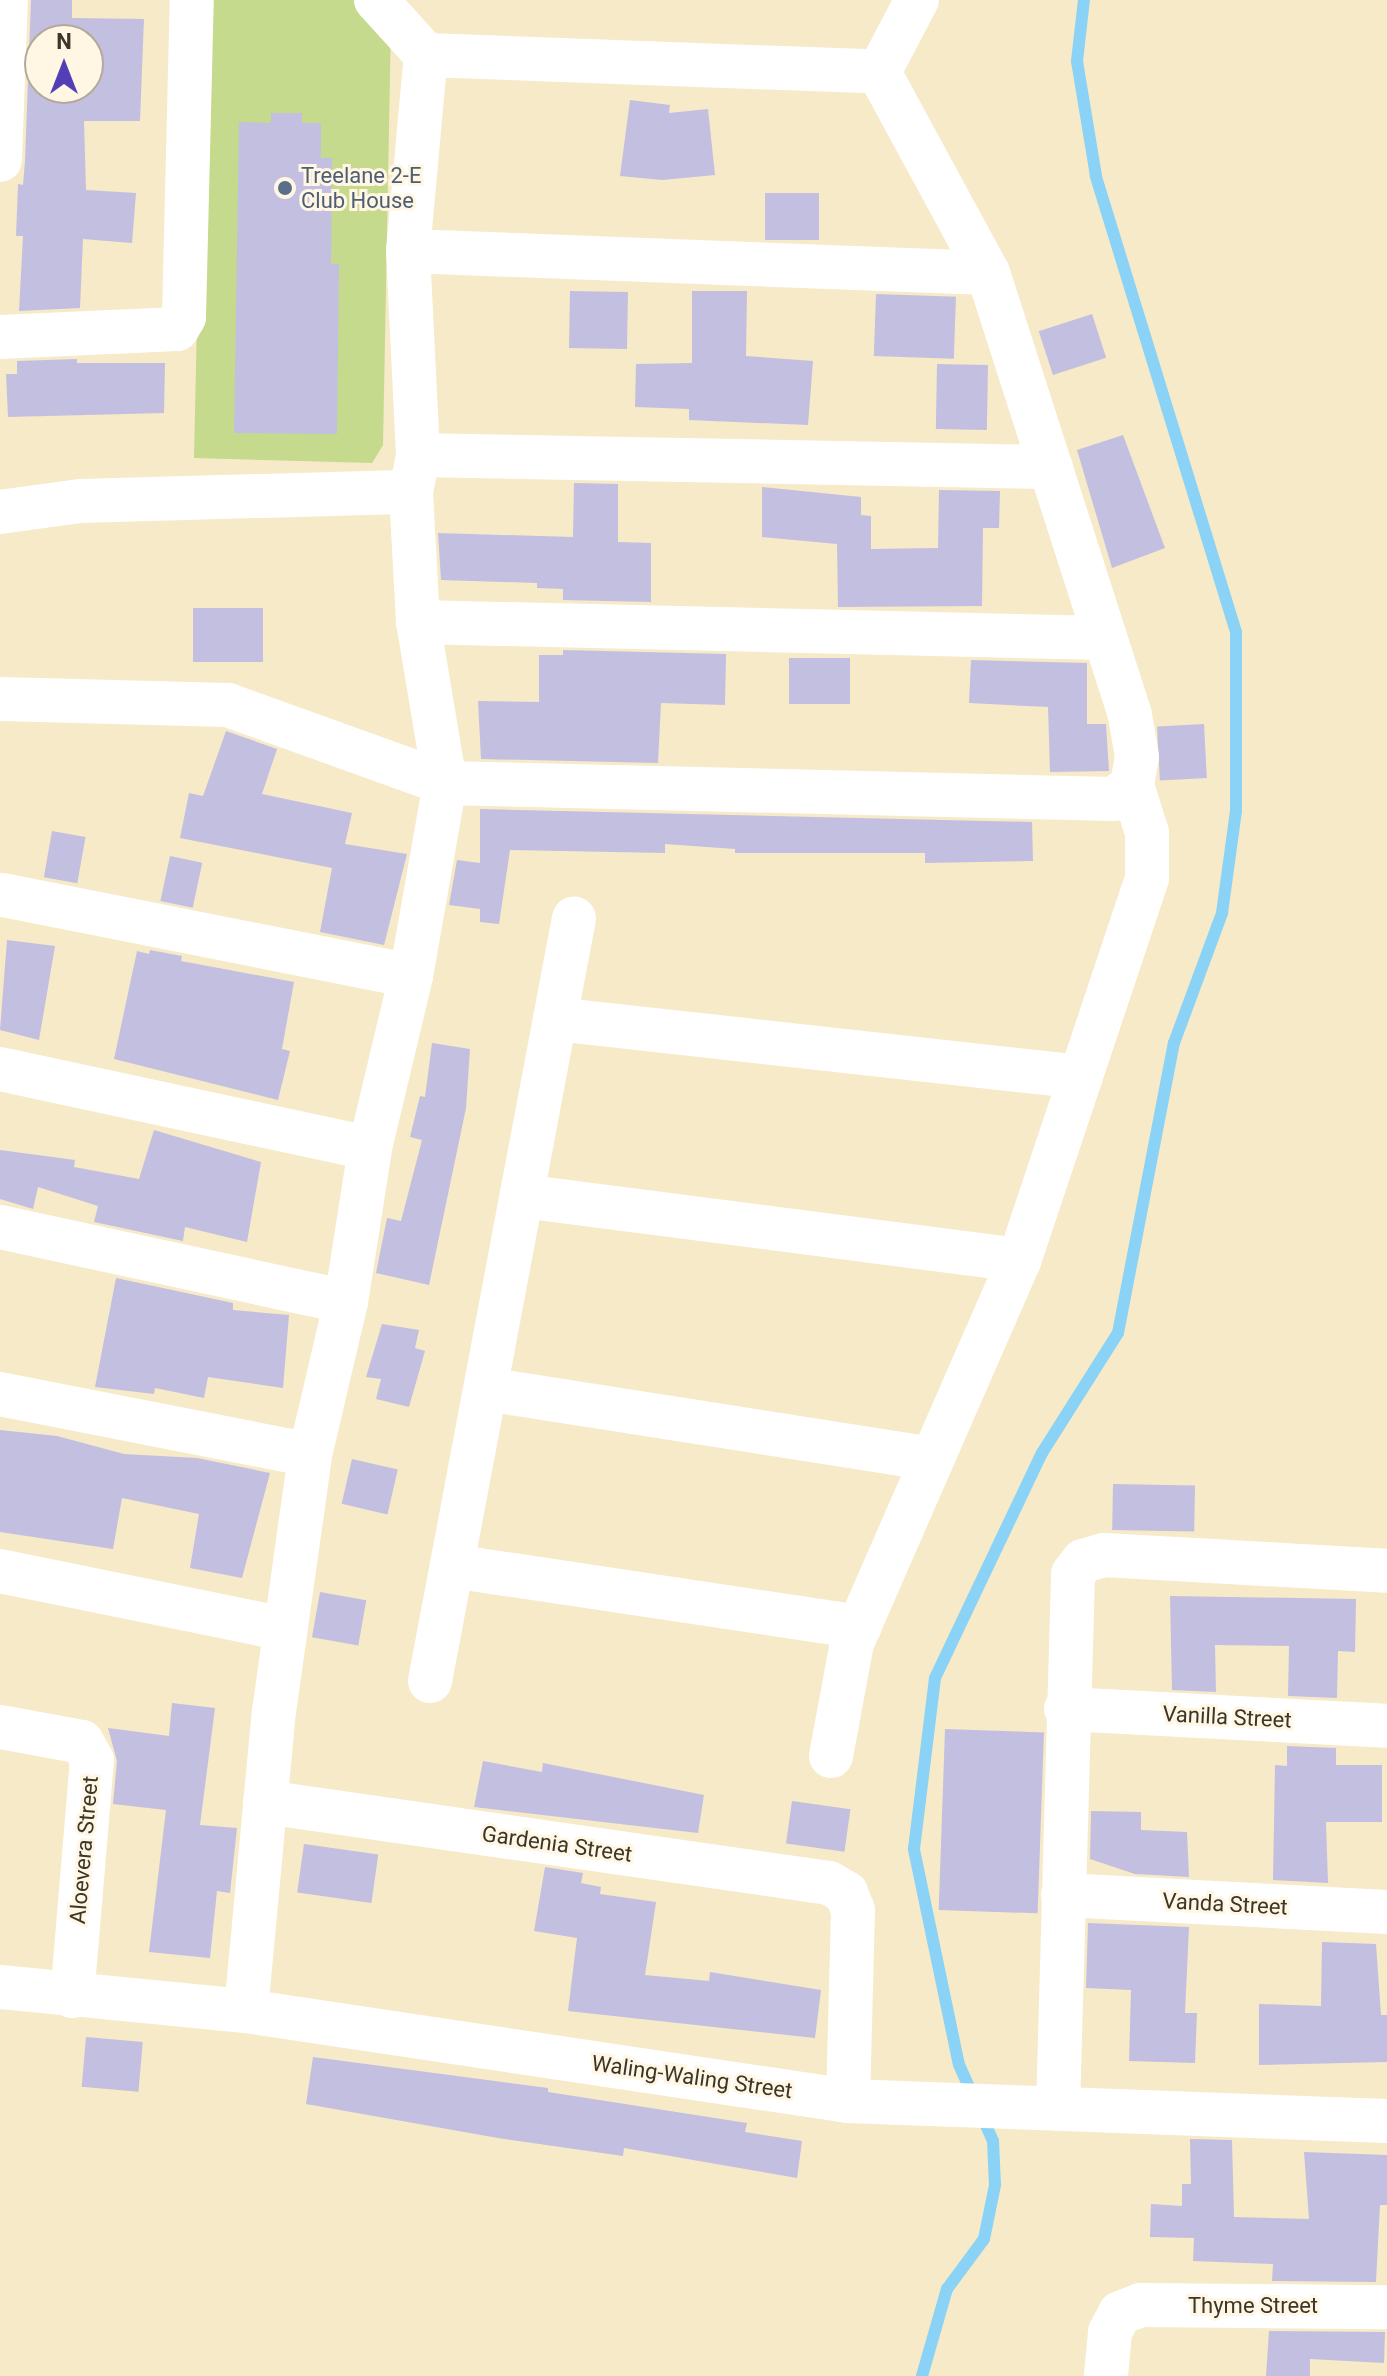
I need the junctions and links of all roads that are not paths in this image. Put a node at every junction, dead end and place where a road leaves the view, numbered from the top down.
1 (6, 0) edge
2 (192, 0) edge
3 (376, 0) edge
4 (917, 0) edge
5 (426, 55) junction
6 (879, 72) junction
7 (0, 160) edge
8 (408, 251) junction
9 (988, 273) junction
10 (0, 337) edge
11 (1051, 467) junction
12 (414, 474) junction
13 (0, 512) edge
14 (418, 622) junction
15 (1103, 638) junction
16 (0, 699) edge
17 (445, 783) junction
18 (1132, 785) junction
19 (3, 895) dead end
20 (574, 918) dead end
21 (411, 976) junction
22 (555, 1019) junction
23 (0, 1069) edge
24 (1081, 1077) junction
25 (370, 1148) junction
26 (522, 1196) junction
27 (0, 1227) edge
28 (1019, 1260) junction
29 (346, 1302) junction
30 (486, 1389) junction
31 (0, 1394) edge
32 (310, 1455) junction
33 (933, 1459) junction
34 (452, 1566) junction
35 (0, 1571) edge
36 (1387, 1571) edge
37 (859, 1627) junction
38 (284, 1629) junction
39 (430, 1681) dead end
40 (1066, 1709) junction
41 (1387, 1726) edge
42 (0, 1727) edge
43 (831, 1756) dead end
44 (265, 1802) junction
45 (1063, 1895) junction
46 (1387, 1912) edge
47 (0, 1987) edge
48 (72, 1996) junction
49 (246, 2011) junction
50 (848, 2101) junction
51 (1038, 2108) junction
52 (1387, 2121) edge
53 (1387, 2307) edge
54 (1106, 2376) edge

1 - 7 street
2 - 10 street
3 - 5 street
4 - 6 street
5 - 6 street
5 - 8 street
6 - 9 street
8 - 9 street
8 - 12 street
9 - 11 street
11 - 12 street
11 - 15 street
12 - 13 street
12 - 14 street
14 - 15 street
14 - 17 street
15 - 18 street
16 - 17 street
17 - 18 street
17 - 21 street
18 - 24 street
19 - 21 street
20 - 22 street
21 - 25 street
22 - 24 street
22 - 26 street
23 - 25 street
24 - 28 street
25 - 29 street
26 - 28 street
26 - 30 street
27 - 29 street
28 - 33 street
29 - 32 street
30 - 33 street
30 - 34 street
31 - 32 street
32 - 38 street
33 - 37 street
34 - 37 street
34 - 39 street
35 - 38 street
36 - 40 street
37 - 43 street
38 - 44 street
40 - 41 street, Vanilla Street
40 - 45 street
42 - 48 street, Aloevera Street
44 - 49 street
44 - 50 street, Gardenia Street
45 - 46 street, Vanda Street
45 - 51 street
47 - 48 street, Waling-Waling Street
48 - 49 street, Waling-Waling Street
49 - 50 street, Waling-Waling Street
50 - 51 street, Waling-Waling Street
51 - 52 street, Waling-Waling Street
53 - 54 street, Thyme Street

